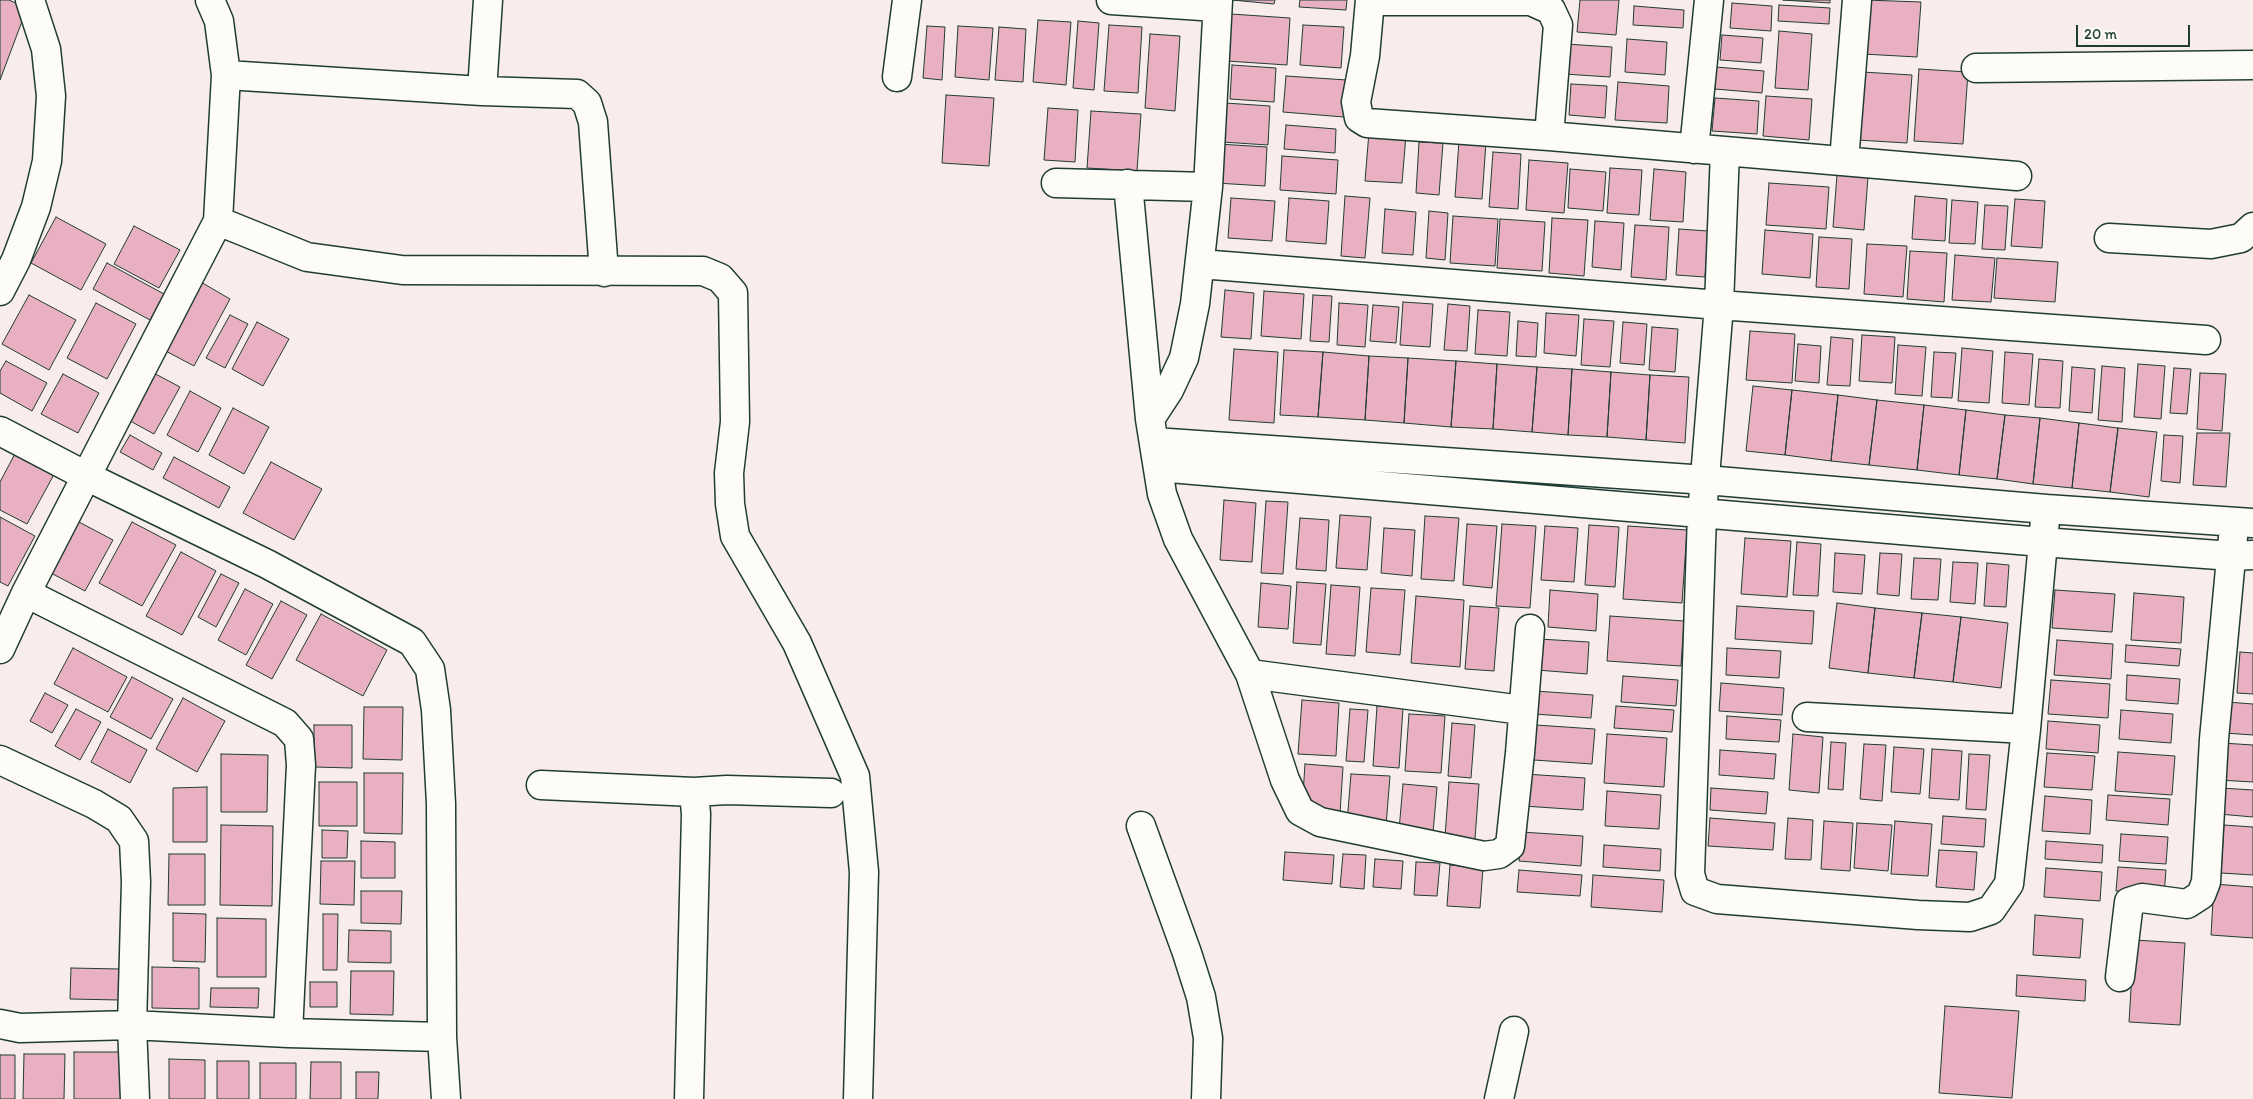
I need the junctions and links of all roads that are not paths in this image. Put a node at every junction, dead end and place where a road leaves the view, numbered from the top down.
1 (30, 0) edge
2 (210, 0) edge
3 (488, 0) edge
4 (907, 0) edge
5 (1111, 0) edge
6 (1370, 0) edge
7 (1709, 0) edge
8 (1857, 0) edge
9 (1217, 4) edge
10 (2253, 65) edge
11 (1976, 68) dead end
12 (226, 75) junction
13 (897, 77) dead end
14 (482, 91) junction
15 (1549, 136) junction
16 (1694, 149) junction
17 (1726, 151) junction
18 (1844, 161) junction
19 (2017, 176) dead end
20 (1056, 183) dead end
21 (1128, 184) junction
22 (1208, 187) junction
23 (218, 221) junction
24 (2253, 227) edge
25 (2109, 238) dead end
26 (8, 256) edge
27 (1200, 264) junction
28 (604, 272) junction
29 (0, 291) edge
30 (1719, 306) junction
31 (2206, 340) dead end
32 (0, 431) edge
33 (1154, 443) junction
34 (86, 476) junction
35 (1706, 480) junction
36 (2046, 509) junction
37 (1702, 514) junction
38 (2243, 522) edge
39 (2042, 542) junction
40 (2242, 556) edge
41 (26, 592) junction
42 (1530, 629) dead end
43 (0, 649) edge
44 (1250, 674) junction
45 (1522, 710) junction
46 (1807, 717) dead end
47 (2026, 729) junction
48 (0, 760) edge
49 (540, 785) dead end
50 (694, 792) junction
51 (830, 793) dead end
52 (1141, 826) dead end
53 (2120, 977) dead end
54 (0, 1024) edge
55 (132, 1025) junction
56 (1514, 1031) dead end
57 (288, 1033) junction
58 (442, 1037) junction
59 (135, 1099) edge
60 (446, 1099) edge
61 (689, 1099) edge
62 (858, 1099) edge
63 (1206, 1099) edge
64 (1499, 1099) edge

1 - 26 street
2 - 12 street
3 - 14 street
4 - 13 street
5 - 9 street
6 - 15 street
6 - 15 street
7 - 16 street
8 - 18 street
9 - 22 street
10 - 11 street
12 - 14 street
12 - 23 street
14 - 28 street
15 - 16 street
16 - 17 street
17 - 18 street
17 - 30 street
18 - 19 street
20 - 21 street
21 - 22 street
21 - 33 street
22 - 27 street
23 - 28 street
23 - 34 street
24 - 25 street
26 - 29 street
27 - 30 street
27 - 33 street
28 - 62 street
30 - 31 street
30 - 35 street
32 - 34 street
33 - 35 street
33 - 37 street
33 - 44 street
34 - 41 street
34 - 58 street
35 - 36 street
35 - 37 street
36 - 38 street
36 - 39 street
37 - 39 street
37 - 47 street
38 - 40 street
39 - 40 street
39 - 47 street
40 - 53 street
41 - 43 street
41 - 57 street
42 - 45 street
44 - 45 street
44 - 45 street
46 - 47 street
48 - 55 street
49 - 50 street
50 - 51 street
50 - 61 street
52 - 63 street
54 - 55 street
55 - 57 street
55 - 59 street
56 - 64 street
57 - 58 street
58 - 60 street

